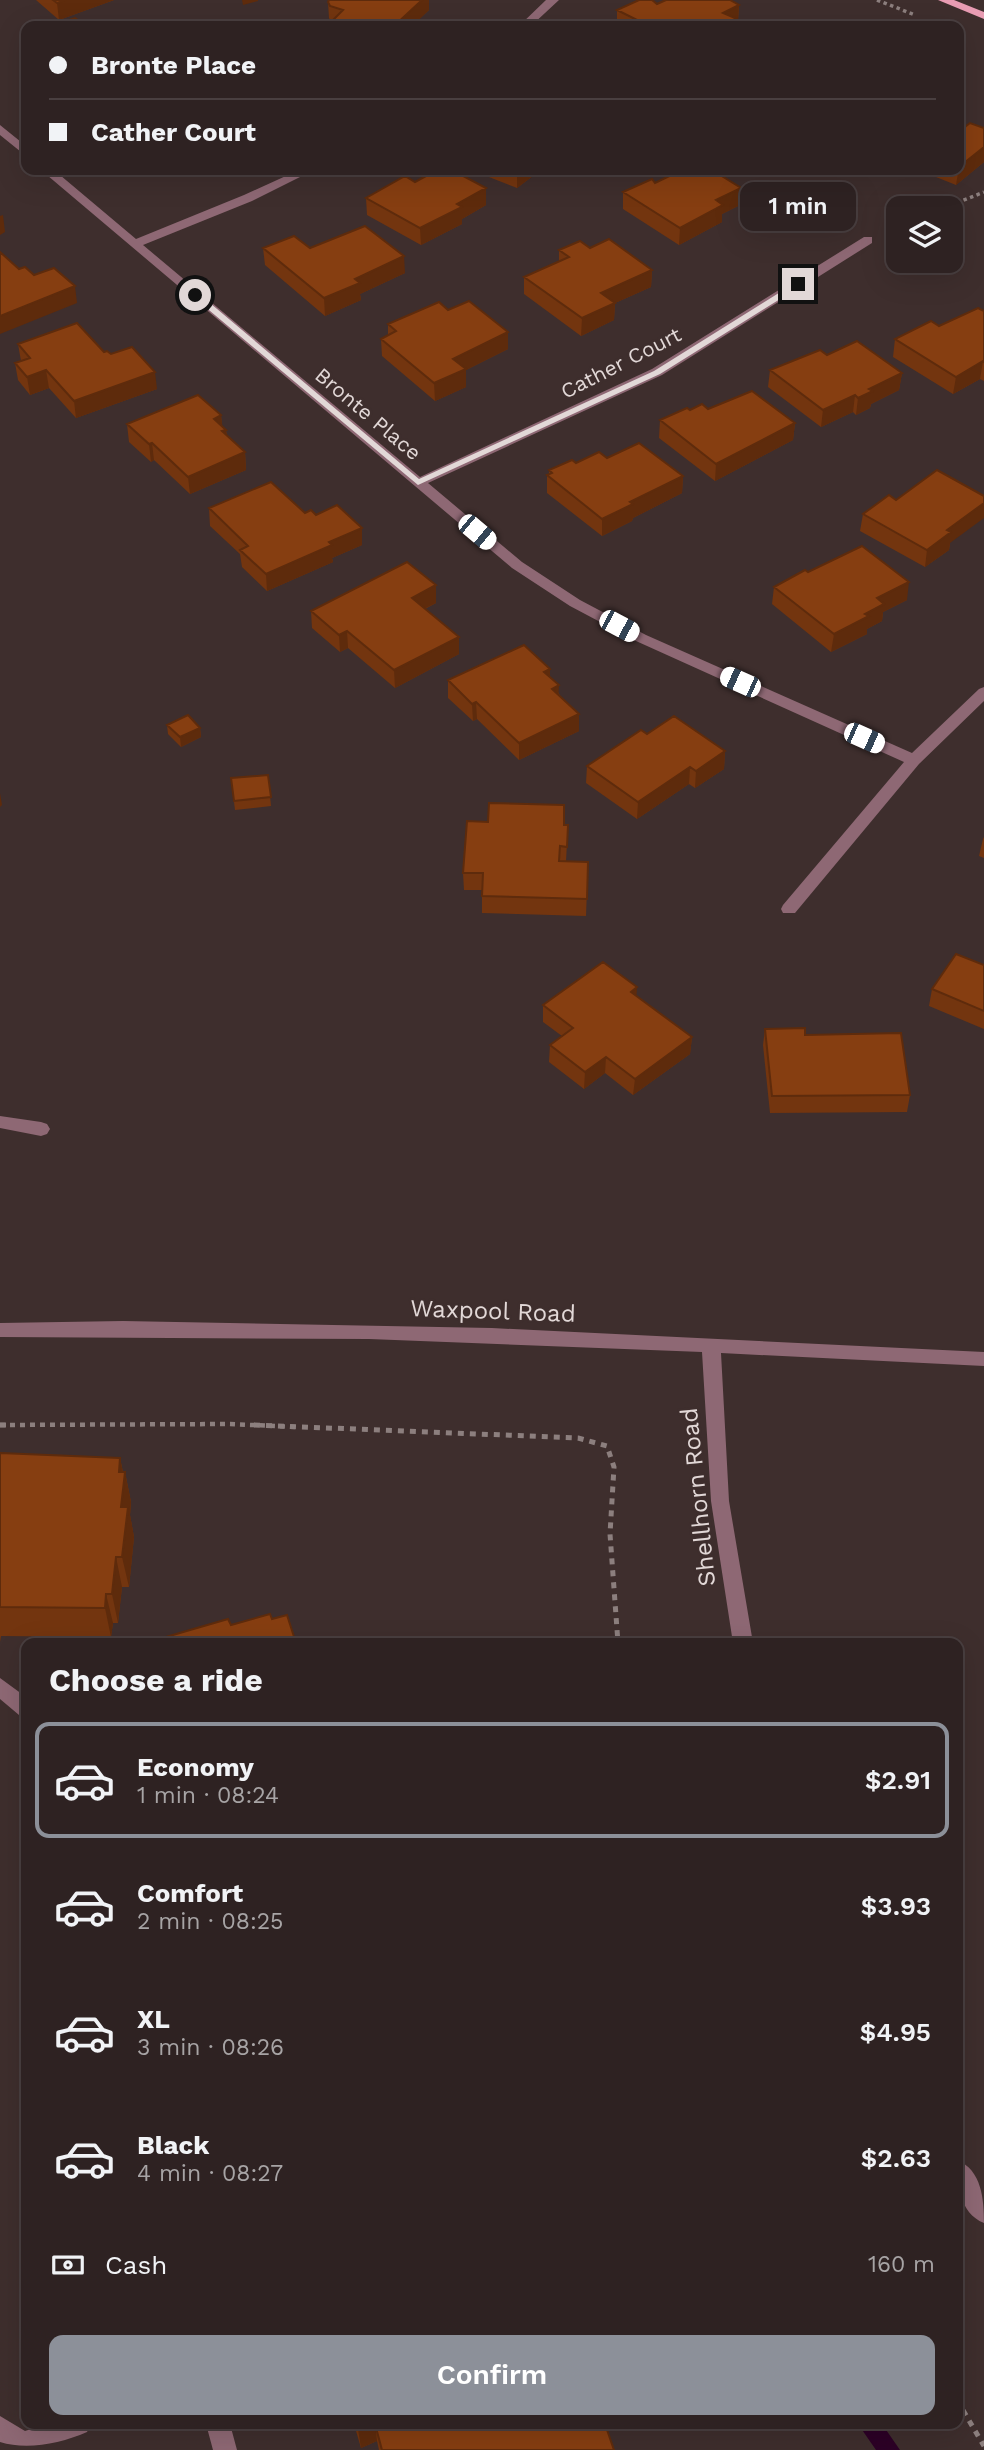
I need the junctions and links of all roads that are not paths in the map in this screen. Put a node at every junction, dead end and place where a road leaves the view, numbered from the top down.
1 (553, 0) edge
2 (944, 0) edge
3 (984, 16) edge
4 (530, 21) edge
5 (0, 129) edge
6 (21, 148) edge
7 (53, 175) edge
8 (297, 175) edge
9 (868, 240) dead end
10 (134, 244) junction
11 (418, 483) junction
12 (984, 692) edge
13 (914, 760) junction
14 (789, 909) dead end
15 (0, 1122) edge
16 (41, 1129) dead end
17 (0, 1330) edge
18 (711, 1345) junction
19 (984, 1359) edge
20 (742, 1638) edge
21 (0, 1686) edge
22 (21, 1705) edge
23 (963, 2180) edge
24 (984, 2212) edge
25 (0, 2428) edge
26 (65, 2429) edge
27 (219, 2429) edge
28 (225, 2450) edge

1 - 4 street
2 - 3 main road
5 - 6 street
7 - 10 street, Bronte Place
8 - 10 street
9 - 11 street, Cather Court
10 - 11 street, Bronte Place
11 - 13 street, Bronte Place
12 - 13 street
13 - 14 street
15 - 16 street
17 - 18 street, Waxpool Road
18 - 19 street, Waxpool Road
18 - 20 street, Shellhorn Road
21 - 22 street
23 - 24 street
25 - 26 street
27 - 28 street

